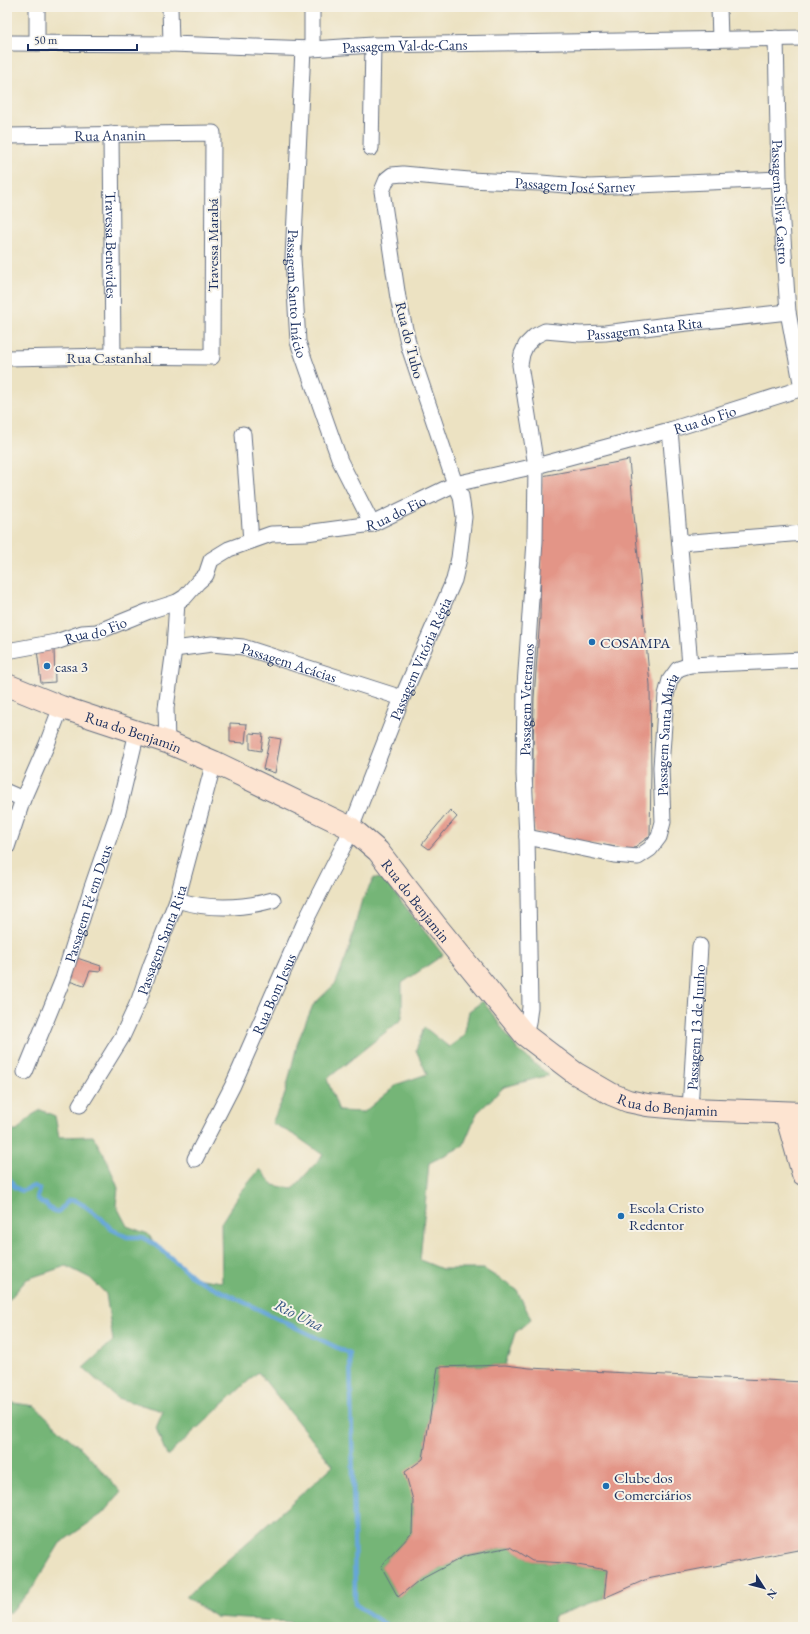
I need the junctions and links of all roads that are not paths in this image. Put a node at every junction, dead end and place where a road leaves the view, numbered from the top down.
1 (37, 7) edge
2 (170, 7) edge
3 (312, 7) edge
4 (719, 7) edge
5 (776, 38) junction
6 (803, 38) edge
7 (720, 39) junction
8 (7, 43) edge
9 (37, 43) junction
10 (171, 44) junction
11 (373, 45) junction
12 (307, 49) junction
13 (213, 133) joint
14 (111, 134) junction
15 (7, 136) edge
16 (371, 148) dead end
17 (779, 180) junction
18 (382, 192) joint
19 (788, 312) junction
20 (113, 356) junction
21 (212, 357) joint
22 (7, 358) edge
23 (520, 365) joint
24 (802, 388) edge
25 (670, 430) junction
26 (244, 434) dead end
27 (536, 466) junction
28 (454, 484) junction
29 (372, 524) junction
30 (803, 533) edge
31 (251, 541) junction
32 (680, 542) junction
33 (177, 602) junction
34 (174, 649) junction
35 (7, 651) edge
36 (803, 660) edge
37 (690, 665) junction
38 (7, 685) edge
39 (402, 698) junction
40 (61, 707) junction
41 (137, 732) junction
42 (167, 742) junction
43 (214, 762) junction
44 (7, 792) edge
45 (23, 799) junction
46 (351, 828) junction
47 (527, 837) junction
48 (7, 847) edge
49 (177, 900) junction
50 (273, 900) dead end
51 (700, 946) dead end
52 (524, 1035) junction
53 (25, 1072) dead end
54 (80, 1105) dead end
55 (690, 1109) junction
56 (794, 1114) edge
57 (195, 1159) dead end
58 (803, 1174) edge

1 - 9 street
2 - 10 street
3 - 12 street, Passagem Santo Inácio
4 - 7 street
5 - 6 street, Passagem Val-de-Cans
5 - 7 street, Passagem Val-de-Cans
5 - 17 street, Passagem Silva Castro
7 - 11 street, Passagem Val-de-Cans
8 - 9 street, Passagem Val-de-Cans
9 - 10 street, Passagem Val-de-Cans
10 - 12 street, Passagem Val-de-Cans
11 - 12 street, Passagem Val-de-Cans
11 - 16 street
12 - 29 street, Passagem Santo Inácio
13 - 14 street, Rua Ananin
13 - 21 street, Travessa Marabá
14 - 15 street, Rua Ananin
14 - 20 street, Travessa Benevides
17 - 18 street, Passagem José Sarney
17 - 19 street, Passagem Silva Castro
18 - 28 street, Rua do Tubo
19 - 23 street, Passagem Santa Rita
19 - 24 street, Passagem Silva Castro
20 - 21 street, Rua Castanhal
20 - 22 street, Rua Castanhal
23 - 27 street, Passagem Veteranos
24 - 25 street, Rua do Fio
25 - 27 street, Rua do Fio
25 - 32 street, Passagem Santa Maria
26 - 31 street
27 - 28 street, Rua do Fio
27 - 47 street, Passagem Veteranos
28 - 29 street, Rua do Fio
28 - 39 street, Passagem Vitória Régia
29 - 31 street, Rua do Fio
30 - 32 street
31 - 33 street, Rua do Fio
32 - 37 street, Passagem Santa Maria
33 - 34 street
33 - 35 street, Rua do Fio
34 - 39 street, Passagem Acácias
34 - 42 street
36 - 37 street
37 - 47 street, Passagem Santa Maria
38 - 40 main road, Rua do Benjamin
39 - 46 street, Passagem Vitória Régia
40 - 41 main road, Rua do Benjamin
40 - 45 street
41 - 42 main road, Rua do Benjamin
41 - 53 street, Passagem Fé em Deus
42 - 43 main road, Rua do Benjamin
43 - 46 main road, Rua do Benjamin
43 - 49 street, Passagem Santa Rita
44 - 45 street
45 - 48 street
46 - 52 main road, Rua do Benjamin
46 - 57 street, Rua Bom Jesus
47 - 52 street, Passagem Veteranos
49 - 50 street
49 - 54 street, Passagem Santa Rita
51 - 55 street, Passagem 13 de Junho
52 - 55 main road, Rua do Benjamin
55 - 56 main road, Rua do Benjamin
56 - 58 main road

